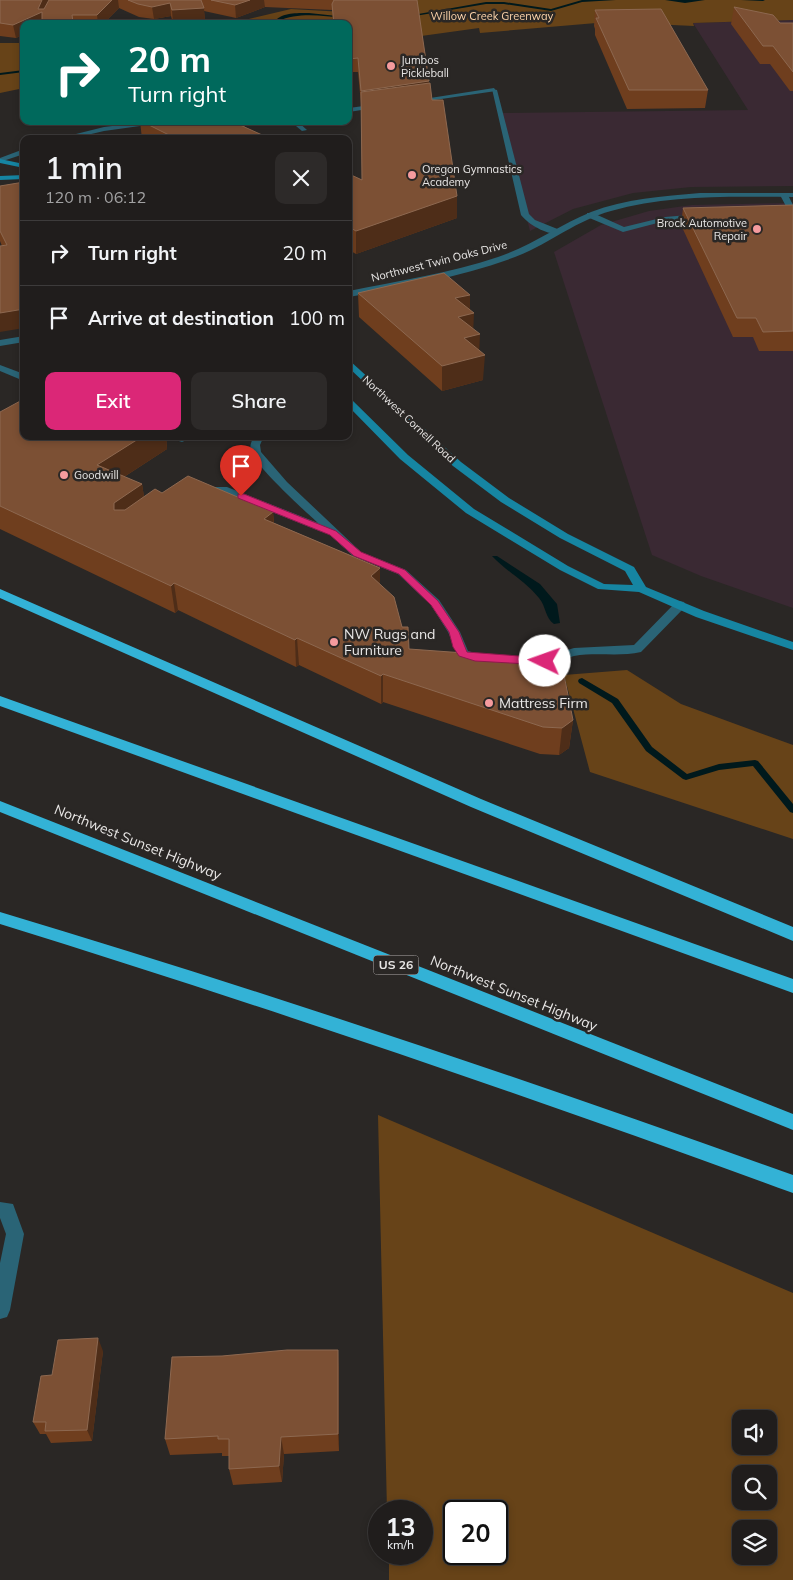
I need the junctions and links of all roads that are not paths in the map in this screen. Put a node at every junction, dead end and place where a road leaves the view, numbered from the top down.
1 (407, 102) edge
2 (388, 104) edge
3 (352, 110) edge
4 (138, 125) edge
5 (298, 125) edge
6 (304, 130) dead end
7 (77, 135) edge
8 (20, 152) edge
9 (0, 160) edge
10 (20, 165) edge
11 (20, 177) edge
12 (0, 178) edge
13 (789, 195) edge
14 (590, 215) junction
15 (706, 216) edge
16 (774, 216) edge
17 (557, 232) junction
18 (352, 293) edge
19 (20, 340) edge
20 (0, 343) edge
21 (352, 366) edge
22 (0, 368) edge
23 (20, 376) edge
24 (352, 405) edge
25 (258, 440) edge
26 (187, 492) edge
27 (333, 533) junction
28 (641, 589) junction
29 (0, 593) edge
30 (680, 605) junction
31 (793, 646) edge
32 (493, 658) edge
33 (519, 660) edge
34 (0, 700) edge
35 (0, 806) edge
36 (0, 918) edge
37 (793, 934) edge
38 (793, 986) edge
39 (793, 1122) edge
40 (793, 1184) edge
41 (0, 1210) edge
42 (0, 1310) edge

1 - 17 street
2 - 3 street
4 - 7 street
5 - 6 street
8 - 9 street
9 - 10 main road
11 - 12 main road
13 - 14 street, Northwest Twin Oaks Drive
13 - 16 street
14 - 15 street
14 - 17 street, Northwest Twin Oaks Drive
17 - 18 street, Northwest Twin Oaks Drive
19 - 20 street
21 - 28 main road, Northwest Cornell Road
22 - 23 street
24 - 28 main road
25 - 27 street
26 - 27 lane
27 - 32 street
28 - 30 main road
29 - 37 highway
30 - 31 main road
30 - 33 street
34 - 38 highway
35 - 39 highway, Northwest Sunset Highway / US 26
36 - 40 highway
41 - 42 street

